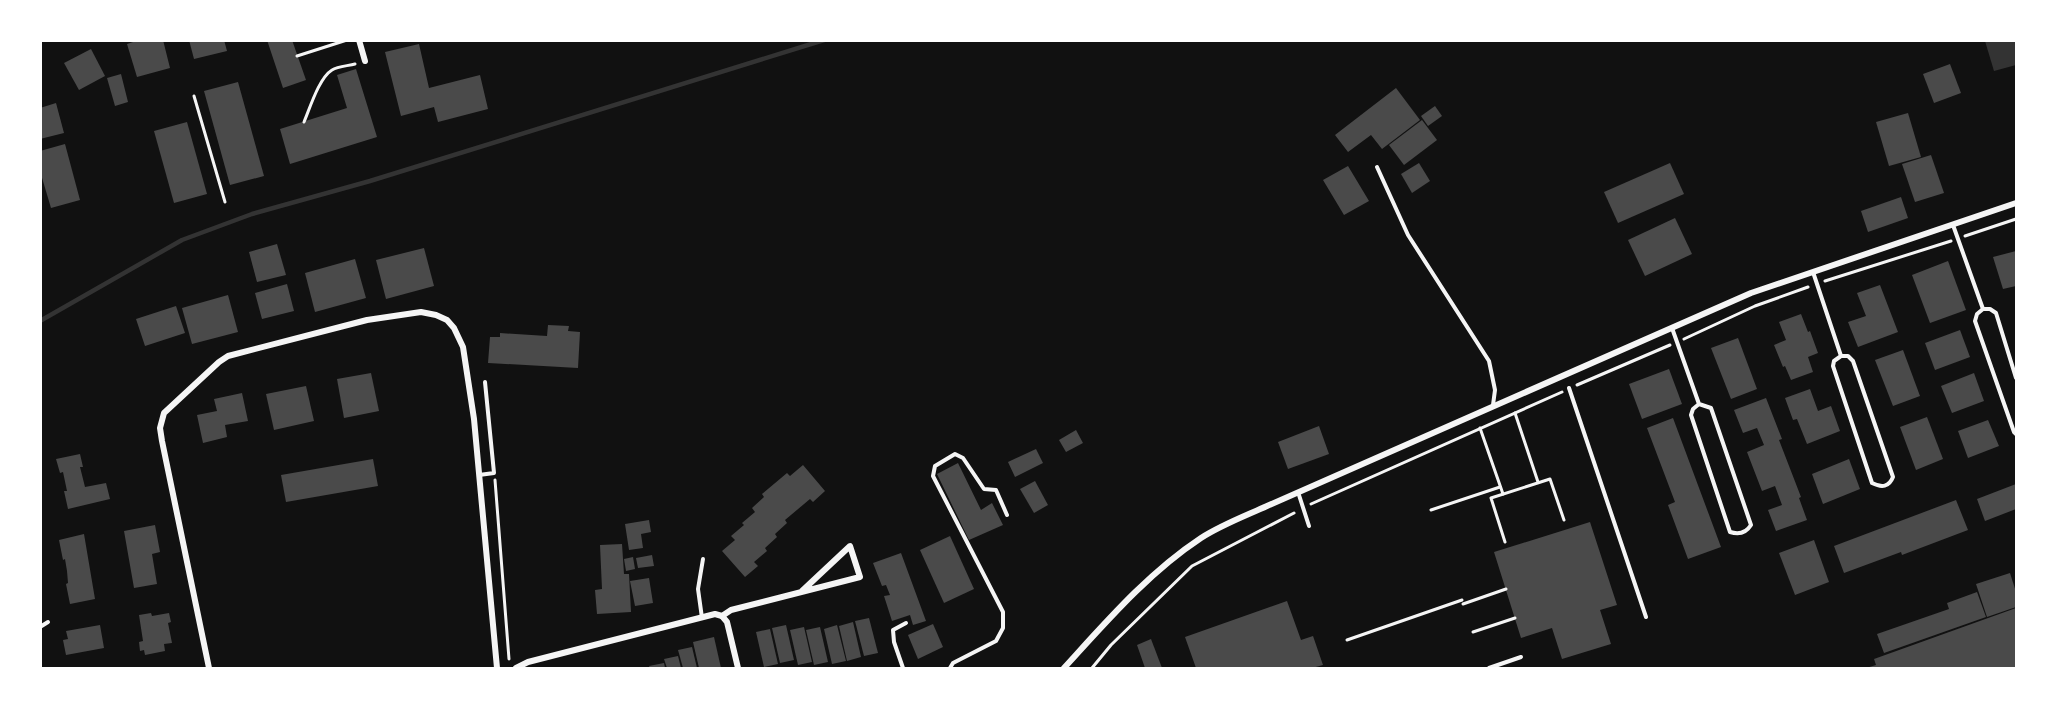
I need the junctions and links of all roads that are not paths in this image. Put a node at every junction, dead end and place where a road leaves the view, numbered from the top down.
1 (359, 40) edge
2 (365, 61) road end
3 (1377, 167) dead end
4 (2016, 203) edge
5 (1953, 225) junction
6 (1812, 273) junction
7 (1983, 309) junction
8 (1671, 327) junction
9 (1841, 356) junction
10 (2016, 378) edge
11 (485, 382) dead end
12 (1569, 388) road end
13 (1699, 404) junction
14 (1493, 405) junction
15 (2016, 434) edge
16 (479, 476) junction
17 (1298, 491) junction
18 (1007, 515) dead end
19 (1309, 525) dead end
20 (703, 559) dead end
21 (802, 591) junction
22 (722, 616) junction
23 (1646, 617) dead end
24 (702, 618) junction
25 (48, 622) dead end
26 (906, 623) dead end
27 (40, 627) edge
28 (1521, 657) dead end
29 (516, 668) edge
30 (209, 669) edge
31 (497, 669) edge
32 (738, 669) edge
33 (903, 669) edge
34 (950, 669) edge
35 (1064, 669) edge
36 (1489, 669) edge

1 - 2 street
3 - 14 lane
4 - 5 street
5 - 6 street
5 - 7 lane
6 - 8 street
6 - 9 lane
7 - 10 lane
7 - 15 lane
8 - 13 lane
8 - 14 street
9 - 9 lane
11 - 16 lane
12 - 23 lane
13 - 13 lane
14 - 17 street
16 - 30 street
16 - 31 street
17 - 19 lane
17 - 35 street
18 - 34 lane
20 - 24 lane
21 - 21 street
21 - 22 street
22 - 24 street
22 - 32 street
24 - 29 street
25 - 27 lane
26 - 33 lane
28 - 36 lane

